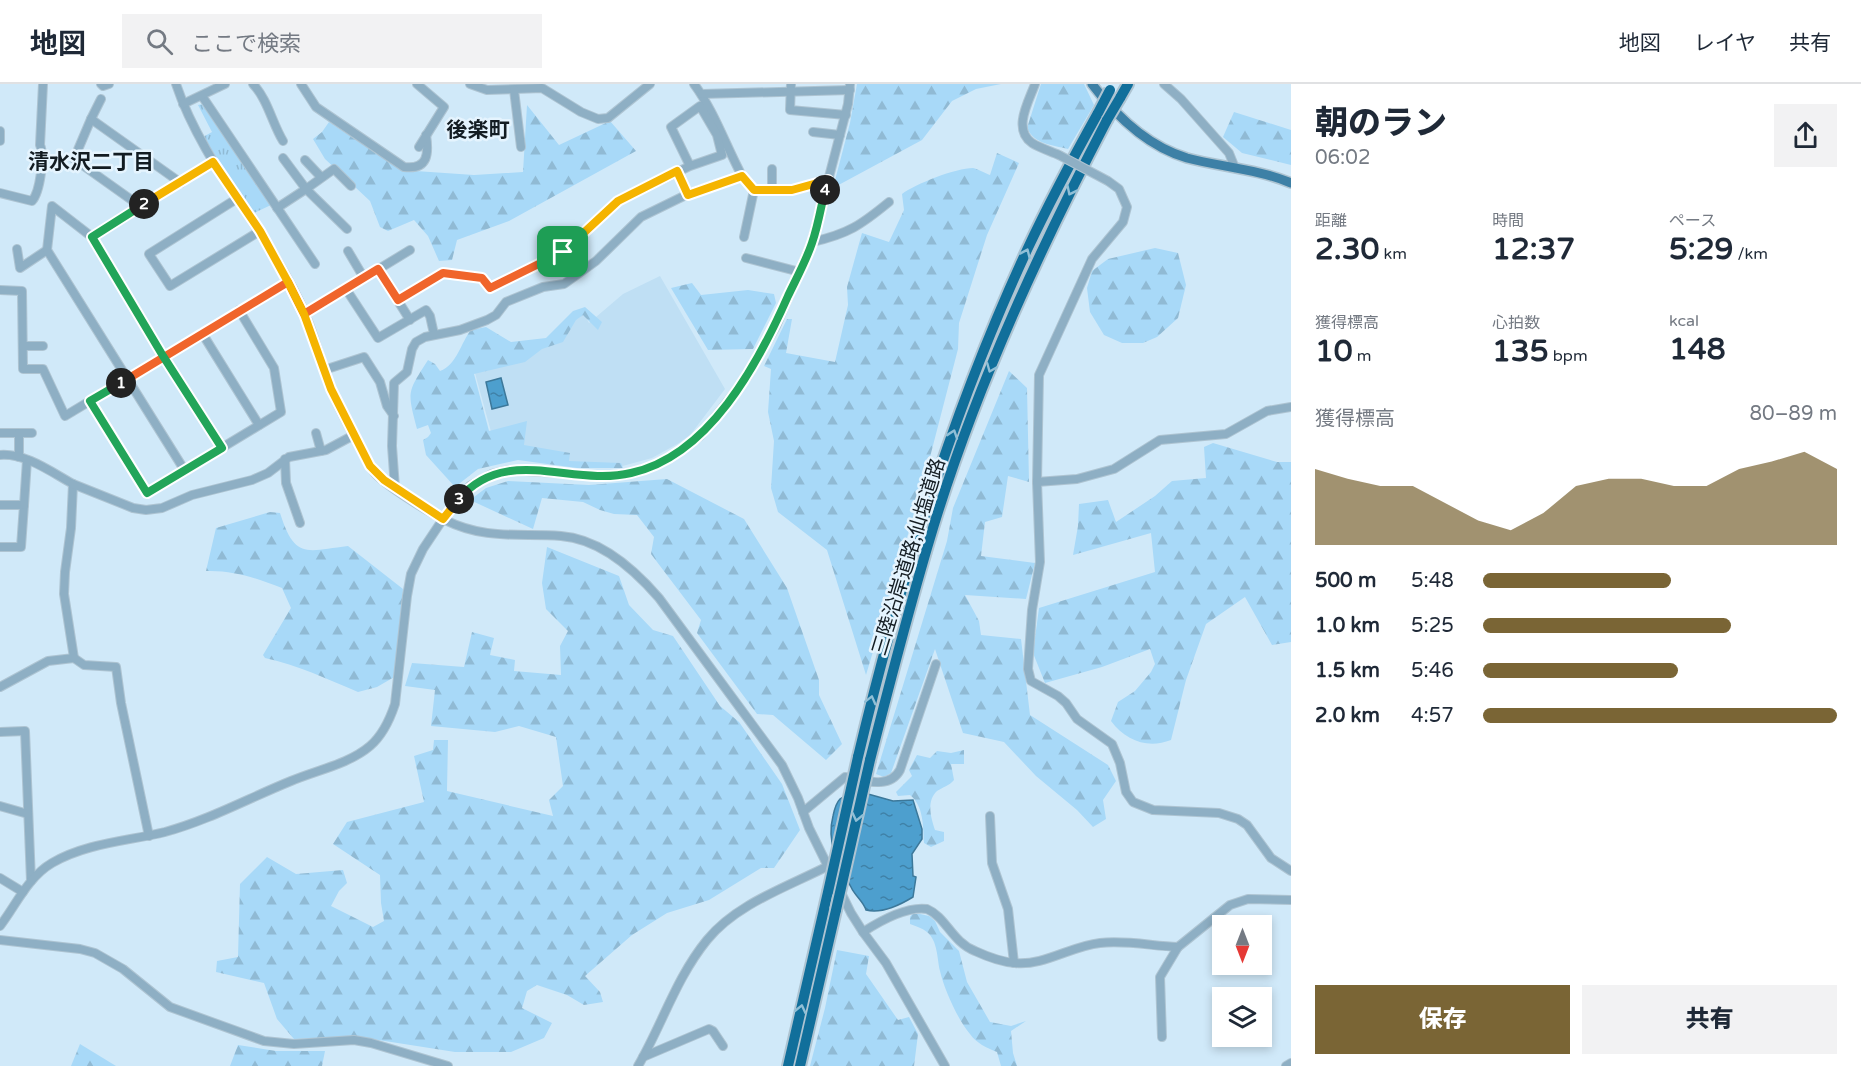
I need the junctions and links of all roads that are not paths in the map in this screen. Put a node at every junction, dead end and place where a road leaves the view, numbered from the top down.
1 (43, 84) edge
2 (101, 84) edge
3 (109, 84) edge
4 (176, 84) edge
5 (225, 84) edge
6 (253, 84) edge
7 (301, 84) edge
8 (417, 84) edge
9 (470, 84) edge
10 (650, 84) edge
11 (694, 84) edge
12 (1035, 84) edge
13 (1092, 84) edge
14 (1128, 84) edge
15 (1164, 84) edge
16 (497, 87) edge
17 (850, 87) edge
18 (1112, 87) edge
19 (791, 88) edge
20 (514, 90) junction
21 (702, 94) junction
22 (202, 96) junction
23 (101, 99) dead end
24 (183, 104) junction
25 (846, 115) junction
26 (91, 119) junction
27 (0, 131) edge
28 (813, 132) dead end
29 (426, 135) junction
30 (840, 135) junction
31 (0, 141) edge
32 (283, 141) dead end
33 (418, 147) dead end
34 (521, 147) dead end
35 (283, 158) dead end
36 (305, 160) dead end
37 (213, 162) junction
38 (690, 166) junction
39 (1235, 168) junction
40 (772, 169) dead end
41 (677, 171) junction
42 (742, 176) junction
43 (321, 177) junction
44 (828, 180) junction
45 (180, 183) junction
46 (1291, 183) edge
47 (351, 186) dead end
48 (306, 189) junction
49 (754, 190) junction
50 (772, 190) junction
51 (0, 193) edge
52 (688, 195) junction
53 (238, 198) junction
54 (889, 202) dead end
55 (140, 207) junction
56 (277, 208) junction
57 (348, 229) dead end
58 (260, 231) junction
59 (92, 237) junction
60 (744, 237) dead end
61 (812, 242) junction
62 (17, 249) dead end
63 (47, 250) junction
64 (348, 250) dead end
65 (410, 250) dead end
66 (746, 258) dead end
67 (315, 264) dead end
68 (378, 269) junction
69 (800, 272) junction
70 (364, 278) junction
71 (288, 282) junction
72 (346, 289) junction
73 (0, 290) edge
74 (398, 300) junction
75 (239, 310) junction
76 (304, 314) junction
77 (410, 320) junction
78 (202, 333) junction
79 (434, 334) junction
80 (23, 346) junction
81 (43, 346) dead end
82 (163, 356) junction
83 (324, 370) junction
84 (128, 378) junction
85 (90, 401) junction
86 (1291, 406) edge
87 (394, 416) junction
88 (259, 425) junction
89 (0, 433) edge
90 (20, 433) junction
91 (32, 433) dead end
92 (316, 433) dead end
93 (354, 435) junction
94 (222, 448) junction
95 (321, 451) junction
96 (0, 455) edge
97 (19, 457) junction
98 (285, 459) junction
99 (27, 460) junction
100 (185, 471) junction
101 (1037, 482) junction
102 (73, 484) junction
103 (395, 488) junction
104 (0, 505) edge
105 (24, 505) junction
106 (443, 519) junction
107 (300, 523) dead end
108 (0, 547) edge
109 (74, 658) junction
110 (936, 664) dead end
111 (0, 687) edge
112 (0, 732) edge
113 (0, 806) edge
114 (803, 812) junction
115 (28, 814) junction
116 (990, 816) dead end
117 (149, 836) junction
118 (828, 866) junction
119 (1291, 871) edge
120 (0, 878) edge
121 (31, 881) junction
122 (23, 892) junction
123 (1291, 900) edge
124 (0, 926) edge
125 (863, 933) junction
126 (0, 940) edge
127 (1178, 947) junction
128 (1014, 963) junction
129 (1162, 1037) dead end
130 (723, 1046) dead end
131 (643, 1057) junction
132 (1291, 1063) edge
133 (448, 1066) edge
134 (638, 1066) edge
135 (788, 1066) edge
136 (800, 1066) edge
137 (945, 1066) edge
138 (1286, 1066) edge

1 - 51 street
2 - 3 street
4 - 24 street
5 - 22 street
6 - 32 street
7 - 29 street
8 - 29 street
9 - 16 street
10 - 20 street
11 - 21 street
12 - 101 street, bridge
13 - 39 main road
14 -> 136 highway, 三陸沿岸道路;仙塩道路, bridge
15 - 39 street
16 - 20 street
17 - 19 street
17 - 25 street
135 -> 18 highway, 三陸沿岸道路;仙塩道路, bridge
19 - 21 street
19 - 25 street
20 - 34 street
21 - 42 street
22 - 24 street
22 - 56 street
23 - 26 street
24 - 37 street
25 - 30 street
26 - 45 street
26 - 55 street
27 - 31 street
28 - 30 street
29 - 33 street
30 - 44 street
35 - 48 street
36 - 43 street
37 - 45 street
37 - 53 street
38 - 38 street
38 - 41 street
39 - 46 main road
40 - 50 street
41 - 52 street
41 - 74 street
42 - 49 street
42 - 52 street
43 - 47 street
43 - 48 street
44 - 50 street
44 - 61 street
45 - 55 street
48 - 56 street
48 - 57 street
49 - 50 street
49 - 60 street
52 - 79 street
53 - 58 street
53 - 58 street
54 - 61 street
55 - 59 street
56 - 67 street
58 - 71 street
59 - 63 street
59 - 82 street
61 - 69 street
62 - 63 street
63 - 84 street
64 - 70 street
65 - 68 street
66 - 69 street
68 - 70 street
68 - 74 street
69 - 106 street
70 - 72 street
71 - 75 street
71 - 76 street
72 - 76 street
72 - 77 street
73 - 80 street
74 - 77 street
75 - 78 street
75 - 88 street
76 - 83 street
77 - 79 street
78 - 82 street
78 - 88 street
79 - 87 street
80 - 81 street
80 - 85 street
82 - 84 street
82 - 94 street
83 - 87 street
83 - 93 street
84 - 85 street
84 - 100 street
85 - 100 street
86 - 101 street
87 - 103 street
88 - 94 street
89 - 90 street
90 - 91 street
90 - 97 street
92 - 95 street
93 - 95 street
93 - 103 street
94 - 100 street
95 - 98 street
96 - 97 street
97 - 99 street
98 - 102 street
98 - 107 street
99 - 102 street
99 - 105 street
101 - 119 street
102 - 109 street
103 - 106 street
104 - 105 street
105 - 108 street
106 - 114 street
106 - 117 street
109 - 111 street
109 - 117 street
110 - 114 street
112 - 115 street
113 - 115 street
114 - 118 street
115 - 121 street
116 - 128 street
117 - 121 street
118 - 125 street
118 - 131 street
120 - 122 street
121 - 122 street
122 - 124 street
123 - 127 street
125 - 128 street
125 - 137 street
126 - 133 street
127 - 128 street
127 - 129 street
130 - 131 street
131 - 134 street
132 - 138 street

